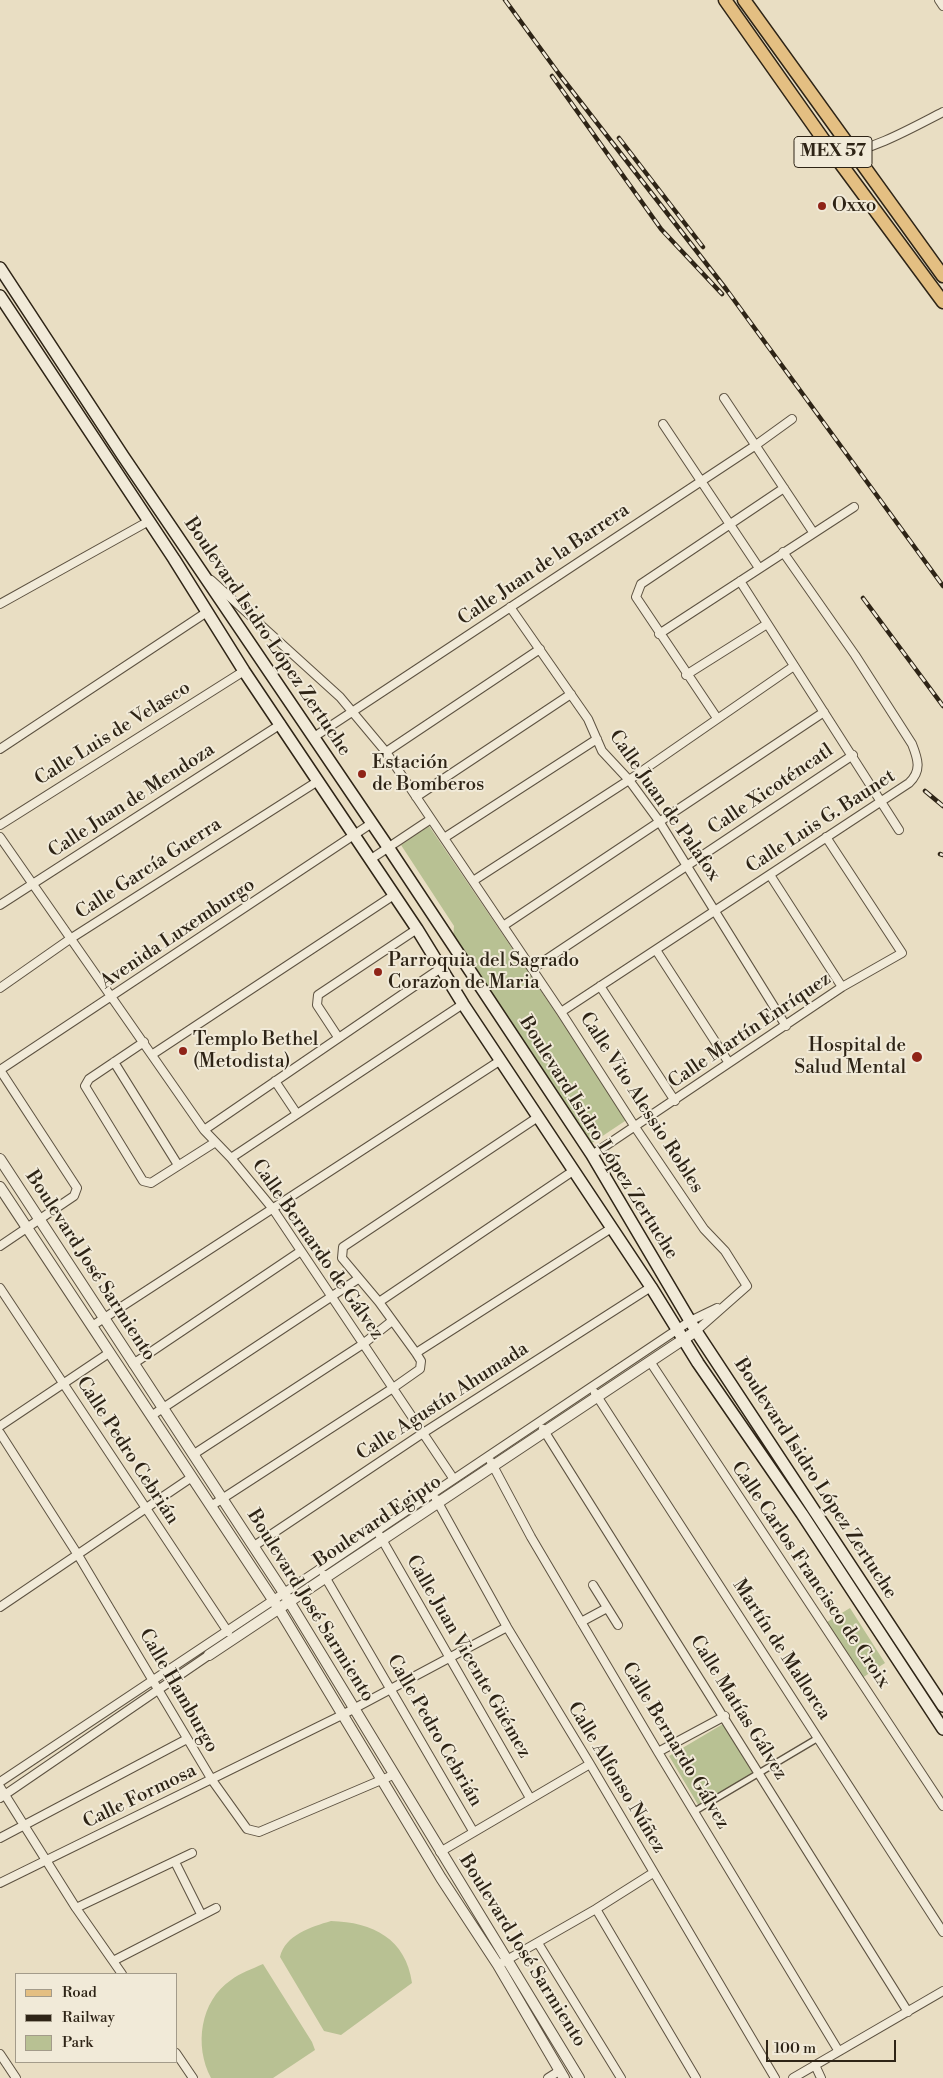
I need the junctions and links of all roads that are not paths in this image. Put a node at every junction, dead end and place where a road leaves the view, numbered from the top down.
1 (725, 0) edge
2 (744, 0) edge
3 (939, 0) edge
4 (943, 6) edge
5 (943, 112) edge
6 (855, 153) junction
7 (835, 156) junction
8 (0, 268) edge
9 (943, 276) edge
10 (0, 296) edge
11 (943, 302) edge
12 (74, 380) junction
13 (61, 388) junction
14 (724, 398) dead end
15 (792, 419) dead end
16 (663, 424) dead end
17 (756, 445) junction
18 (700, 480) junction
19 (784, 488) junction
20 (854, 507) dead end
21 (149, 522) junction
22 (730, 526) junction
23 (813, 532) junction
24 (784, 552) junction
25 (759, 568) junction
26 (202, 572) junction
27 (740, 581) junction
28 (0, 604) edge
29 (510, 607) junction
30 (207, 612) junction
31 (767, 624) junction
32 (658, 634) junction
33 (540, 649) junction
34 (794, 666) junction
35 (244, 671) junction
36 (686, 675) junction
37 (571, 694) junction
38 (354, 712) junction
39 (824, 712) junction
40 (717, 718) junction
41 (281, 724) junction
42 (314, 737) junction
43 (597, 739) junction
44 (0, 749) edge
45 (386, 752) junction
46 (853, 755) junction
47 (629, 780) junction
48 (318, 781) junction
49 (416, 797) junction
50 (881, 800) junction
51 (431, 818) junction
52 (659, 821) junction
53 (372, 822) junction
54 (0, 825) edge
55 (900, 830) dead end
56 (354, 836) junction
57 (0, 837) edge
58 (444, 838) junction
59 (826, 838) junction
60 (388, 847) junction
61 (371, 859) junction
62 (686, 865) junction
63 (770, 875) junction
64 (473, 882) junction
65 (32, 884) junction
66 (394, 895) junction
67 (0, 905) edge
68 (715, 910) junction
69 (503, 926) junction
70 (417, 929) junction
71 (70, 939) junction
72 (656, 950) junction
73 (441, 968) junction
74 (532, 969) junction
75 (600, 986) junction
76 (842, 987) junction
77 (0, 988) edge
78 (110, 998) junction
79 (463, 1004) junction
80 (561, 1012) junction
81 (786, 1026) junction
82 (338, 1037) junction
83 (144, 1042) junction
84 (153, 1054) junction
85 (501, 1060) junction
86 (114, 1062) junction
87 (729, 1063) junction
88 (0, 1070) edge
89 (274, 1081) junction
90 (675, 1101) junction
91 (297, 1114) junction
92 (538, 1117) junction
93 (635, 1127) junction
94 (204, 1130) junction
95 (214, 1143) junction
96 (592, 1156) junction
97 (231, 1158) junction
98 (0, 1159) edge
99 (178, 1165) junction
100 (574, 1171) junction
101 (0, 1187) edge
102 (273, 1210) junction
103 (39, 1220) junction
104 (27, 1227) junction
105 (610, 1229) junction
106 (0, 1246) edge
107 (301, 1251) junction
108 (358, 1279) junction
109 (650, 1286) junction
110 (747, 1286) joint
111 (0, 1288) edge
112 (331, 1298) junction
113 (379, 1302) junction
114 (102, 1319) junction
115 (392, 1321) junction
116 (92, 1326) junction
117 (693, 1326) junction
118 (678, 1329) junction
119 (684, 1340) junction
120 (363, 1344) junction
121 (109, 1352) junction
122 (416, 1353) junction
123 (651, 1363) junction
124 (133, 1364) junction
125 (62, 1383) junction
126 (591, 1387) junction
127 (393, 1388) junction
128 (599, 1398) junction
129 (162, 1409) junction
130 (151, 1416) junction
131 (539, 1423) junction
132 (0, 1426) edge
133 (545, 1432) junction
134 (0, 1433) edge
135 (423, 1434) junction
136 (194, 1454) junction
137 (488, 1455) junction
138 (493, 1466) junction
139 (192, 1477) junction
140 (453, 1478) junction
141 (436, 1498) junction
142 (223, 1499) junction
143 (211, 1506) junction
144 (145, 1509) junction
145 (380, 1536) junction
146 (254, 1546) junction
147 (78, 1554) junction
148 (323, 1573) junction
149 (593, 1585) dead end
150 (287, 1598) junction
151 (276, 1605) junction
152 (0, 1607) edge
153 (607, 1608) junction
154 (581, 1622) junction
155 (618, 1625) dead end
156 (507, 1627) junction
157 (228, 1632) junction
158 (210, 1655) joint
159 (450, 1657) junction
160 (154, 1680) junction
161 (390, 1689) junction
162 (160, 1691) junction
163 (943, 1706) edge
164 (353, 1709) junction
165 (342, 1715) junction
166 (725, 1716) junction
167 (943, 1729) edge
168 (818, 1738) junction
169 (187, 1739) junction
170 (658, 1752) junction
171 (590, 1764) junction
172 (760, 1774) junction
173 (393, 1776) junction
174 (212, 1780) junction
175 (0, 1782) edge
176 (383, 1782) junction
177 (0, 1787) edge
178 (3, 1797) edge
179 (530, 1798) junction
180 (943, 1806) edge
181 (695, 1812) junction
182 (26, 1826) junction
183 (474, 1831) junction
184 (0, 1838) edge
185 (440, 1852) junction
186 (192, 1853) dead end
187 (47, 1860) junction
188 (175, 1862) junction
189 (653, 1873) junction
190 (0, 1883) edge
191 (76, 1908) junction
192 (216, 1908) dead end
193 (596, 1909) junction
194 (202, 1914) junction
195 (943, 1932) edge
196 (538, 1943) junction
197 (509, 1960) junction
198 (113, 1961) junction
199 (498, 1965) junction
200 (121, 1973) edge
201 (943, 1991) edge
202 (908, 2012) junction
203 (838, 2050) junction
204 (0, 2054) edge
205 (178, 2056) edge
206 (815, 2065) junction
207 (561, 2074) edge
208 (16, 2078) edge
209 (193, 2078) edge
210 (548, 2078) edge
211 (579, 2078) edge
212 (622, 2078) edge
213 (696, 2078) edge
214 (775, 2078) edge
215 (792, 2078) edge
216 (821, 2078) edge

1 - 7 main road, MEX 57
2 - 6 main road, MEX 57
3 - 4 street
5 - 6 street
6 - 7 street
6 - 9 main road, MEX 57
7 - 11 main road, MEX 57
8 - 12 main road, Boulevard Isidro López Zertuche
10 - 13 main road, Boulevard Isidro López Zertuche
12 - 13 main road
12 - 26 main road, Boulevard Isidro López Zertuche
13 - 21 main road, Boulevard Isidro López Zertuche
14 - 17 street
15 - 17 street, Calle Juan de la Barrera
16 - 18 street
17 - 18 street, Calle Juan de la Barrera
17 - 19 street
18 - 22 street
18 - 29 street, Calle Juan de la Barrera
19 - 22 street
19 - 23 street
20 - 23 street
21 - 28 street
21 - 30 main road, Boulevard Isidro López Zertuche
22 - 25 street
22 - 32 street
23 - 24 street
24 - 25 street
24 - 50 street, Calle Luis G. Baunet
25 - 27 street
26 - 38 street, Calle Vito Alessio Robles
26 - 42 main road, Boulevard Isidro López Zertuche
27 - 31 street
27 - 32 street
29 - 33 street, Calle Juan de Palafox
29 - 38 street, Calle Juan de la Barrera
30 - 35 main road, Boulevard Isidro López Zertuche
30 - 44 street
31 - 34 street
31 - 36 street
32 - 36 street
33 - 37 street, Calle Juan de Palafox
33 - 45 street
34 - 39 street
34 - 40 street
35 - 41 main road, Boulevard Isidro López Zertuche
35 - 54 street, Calle Luis de Velasco
36 - 40 street
37 - 43 street, Calle Juan de Palafox
37 - 49 street
38 - 42 street, Calle Juan de la Barrera
38 - 45 street, Calle Vito Alessio Robles
39 - 46 street
39 - 52 street
40 - 47 street
41 - 48 main road, Boulevard Isidro López Zertuche
41 - 65 street, Calle Juan de Mendoza
42 - 53 main road, Boulevard Isidro López Zertuche
43 - 47 street, Calle Juan de Palafox
43 - 58 street
45 - 49 street, Calle Vito Alessio Robles
46 - 50 street
46 - 62 street, Calle Xicoténcatl
47 - 52 street, Calle Juan de Palafox
47 - 64 street
48 - 56 main road, Boulevard Isidro López Zertuche
48 - 71 street, Calle García Guerra
49 - 51 street, Calle Vito Alessio Robles
50 - 55 street
50 - 59 street, Calle Luis G. Baunet
51 - 58 street, Calle Vito Alessio Robles
51 - 60 street
52 - 62 street, Calle Juan de Palafox
52 - 69 street
53 - 56 street, Avenida Luxemburgo
53 - 60 main road, Boulevard Isidro López Zertuche
56 - 61 main road, Boulevard Isidro López Zertuche
56 - 78 street, Avenida Luxemburgo
57 - 65 street, Calle Bernardo de Gálvez
58 - 64 street, Calle Vito Alessio Robles
59 - 63 street, Calle Luis G. Baunet
59 - 76 street, Calle Martín Enríquez
60 - 61 street
60 - 96 main road, Boulevard Isidro López Zertuche
61 - 66 main road, Boulevard Isidro López Zertuche
62 - 68 street, Calle Juan de Palafox
62 - 74 street, Calle Xicoténcatl
63 - 68 street, Calle Luis G. Baunet
63 - 76 street
64 - 69 street, Calle Vito Alessio Robles
65 - 67 street, Calle Juan de Mendoza
65 - 71 street, Calle Bernardo de Gálvez
66 - 70 main road, Boulevard Isidro López Zertuche
66 - 84 street
68 - 72 street, Calle Luis G. Baunet
68 - 81 street, Calle Juan de Palafox
69 - 74 street, Calle Vito Alessio Robles
70 - 73 main road, Boulevard Isidro López Zertuche
70 - 82 street
71 - 77 street, Calle García Guerra
71 - 78 street, Calle Bernardo de Gálvez
72 - 75 street, Calle Luis G. Baunet
72 - 87 street
73 - 79 main road, Boulevard Isidro López Zertuche
73 - 82 street
74 - 80 street, Calle Vito Alessio Robles
75 - 80 street, Calle Luis G. Baunet
75 - 90 street
76 - 81 street, Calle Martín Enríquez
78 - 83 street, Calle Bernardo de Gálvez
78 - 88 street, Avenida Luxemburgo
79 - 85 main road, Boulevard Isidro López Zertuche
79 - 91 street
80 - 93 street, Calle Vito Alessio Robles
81 - 87 street, Calle Martín Enríquez
82 - 89 street
83 - 84 street, Calle Bernardo de Gálvez
83 - 86 street
84 - 94 street, Calle Bernardo de Gálvez
85 - 92 main road, Boulevard Isidro López Zertuche
85 - 102 street
86 - 99 street
86 - 99 street
87 - 90 street, Calle Martín Enríquez
88 - 103 street
89 - 91 street
89 - 94 street
90 - 93 street, Calle Martín Enríquez
91 - 97 street
92 - 100 main road, Boulevard Isidro López Zertuche
92 - 108 street
93 - 96 street, Calle Martín Enríquez
93 - 110 street, Calle Vito Alessio Robles
94 - 95 street, Calle Bernardo de Gálvez
95 - 97 street, Calle Bernardo de Gálvez
95 - 99 street
96 - 117 main road, Boulevard Isidro López Zertuche
97 - 102 street, Calle Bernardo de Gálvez
98 - 103 street, Boulevard José Sarmiento
100 - 105 main road, Boulevard Isidro López Zertuche
100 - 113 street
101 - 104 street, Boulevard José Sarmiento
102 - 107 street, Calle Bernardo de Gálvez
102 - 114 street
103 - 104 street
103 - 114 street, Boulevard José Sarmiento
104 - 106 street
104 - 116 street, Boulevard José Sarmiento
105 - 109 main road, Boulevard Isidro López Zertuche
105 - 122 street
107 - 112 street, Calle Bernardo de Gálvez
107 - 124 street
108 - 112 street
108 - 113 street
109 - 118 main road, Boulevard Isidro López Zertuche
109 - 135 street, Calle Agustín Ahumada
110 - 117 street, Boulevard Egipto
111 - 125 street, Calle Pedro Cebrián
112 - 120 street, Calle Bernardo de Gálvez
112 - 129 street
113 - 115 street
114 - 116 street
114 - 124 street, Boulevard José Sarmiento
115 - 120 street
115 - 122 street
116 - 121 street, Boulevard José Sarmiento
117 - 118 street, Boulevard Egipto
117 - 119 street, Boulevard Egipto
117 - 163 main road, Boulevard Isidro López Zertuche
118 - 119 main road, Boulevard Isidro López Zertuche
118 - 126 street, Boulevard Egipto
119 - 123 street, Boulevard Egipto
119 - 167 main road, Boulevard Isidro López Zertuche
120 - 127 street, Calle Bernardo de Gálvez
120 - 136 street
121 - 125 street
121 - 130 street, Boulevard José Sarmiento
122 - 127 street
123 - 128 street, Boulevard Egipto
123 - 180 street, Calle Carlos Francisco de Croix
124 - 129 street, Boulevard José Sarmiento
125 - 132 street
125 - 144 street, Calle Pedro Cebrián
126 - 128 street, Martín de Mallorca
126 - 131 street, Boulevard Egipto
127 - 135 street, Calle Bernardo de Gálvez
127 - 142 street
128 - 133 street, Boulevard Egipto
128 - 168 street, Martín de Mallorca
129 - 130 street
129 - 136 street, Boulevard José Sarmiento
130 - 139 street, Boulevard José Sarmiento
131 - 133 street, Calle Matías Gálvez
131 - 137 street, Boulevard Egipto
133 - 138 street, Boulevard Egipto
133 - 166 street, Calle Matías Gálvez
134 - 147 street, Calle Hamburgo
135 - 140 street, Calle Bernardo de Gálvez
135 - 146 street, Calle Agustín Ahumada
136 - 142 street, Boulevard José Sarmiento
137 - 138 street, Calle Bernardo Gálvez
137 - 140 street, Boulevard Egipto
138 - 141 street, Boulevard Egipto
138 - 154 street, Calle Bernardo Gálvez
139 - 143 street, Boulevard José Sarmiento
139 - 144 street
140 - 141 street, Boulevard Egipto
141 - 145 street, Boulevard Egipto
141 - 156 street, Calle Alfonso Núñez
142 - 143 street
142 - 146 street, Boulevard José Sarmiento
143 - 151 street, Boulevard José Sarmiento
144 - 147 street
144 - 157 street, Calle Pedro Cebrián
145 - 148 street, Boulevard Egipto
145 - 159 street, Calle Juan Vicente Güémez
146 - 150 street, Boulevard José Sarmiento
147 - 152 street
147 - 160 street, Calle Hamburgo
148 - 150 street, Boulevard Egipto
148 - 161 street, Calle Pedro Cebrián
149 - 153 street
150 - 151 street, Boulevard Egipto
150 - 164 street, Boulevard José Sarmiento
151 - 157 street, Boulevard Egipto
151 - 158 street, Boulevard Egipto
151 - 165 street, Boulevard José Sarmiento
153 - 154 street
153 - 155 street
154 - 170 street, Calle Bernardo Gálvez
156 - 159 street, Calle Formosa
156 - 171 street, Calle Alfonso Núñez
157 - 160 street, Boulevard Egipto
158 - 162 street, Boulevard Egipto
159 - 161 street, Calle Formosa
159 - 179 street, Calle Juan Vicente Güémez
160 - 162 street, Calle Hamburgo
160 - 175 street, Boulevard Egipto
161 - 164 street, Calle Formosa
161 - 183 street, Calle Pedro Cebrián
162 - 169 street, Calle Hamburgo
162 - 178 street, Boulevard Egipto
164 - 165 street, Calle Formosa
164 - 173 street, Boulevard José Sarmiento
165 - 174 street, Calle Formosa
165 - 176 street, Boulevard José Sarmiento
166 - 170 street
166 - 172 street, Calle Matías Gálvez
168 - 172 street
168 - 195 street, Martín de Mallorca
169 - 174 street, Calle Hamburgo
169 - 182 street
170 - 181 street, Calle Bernardo Gálvez
171 - 179 street
171 - 189 street, Calle Alfonso Núñez
172 - 181 street
172 - 202 street, Calle Matías Gálvez
173 - 176 street, Calle Hamburgo
173 - 185 street, Boulevard José Sarmiento
174 - 176 street, Calle Hamburgo
174 - 187 street, Calle Formosa
176 - 199 street, Boulevard José Sarmiento
177 - 178 street
178 - 182 street
179 - 183 street
181 - 203 street, Calle Bernardo Gálvez
182 - 184 street
182 - 187 street
183 - 185 street
185 - 197 street, Boulevard José Sarmiento
186 - 188 street
187 - 190 street, Calle Formosa
187 - 191 street
188 - 191 street
188 - 194 street
189 - 193 street
189 - 214 street, Calle Alfonso Núñez
191 - 198 street
192 - 194 street
193 - 196 street
193 - 213 street
194 - 198 street
196 - 197 street
196 - 212 street
197 - 199 street
197 - 211 street, Boulevard José Sarmiento
198 - 200 street
199 - 207 street, Boulevard José Sarmiento
201 - 202 street
202 - 203 street
203 - 206 street
204 - 208 street
205 - 209 street
206 - 215 street
206 - 216 street
207 - 210 street

